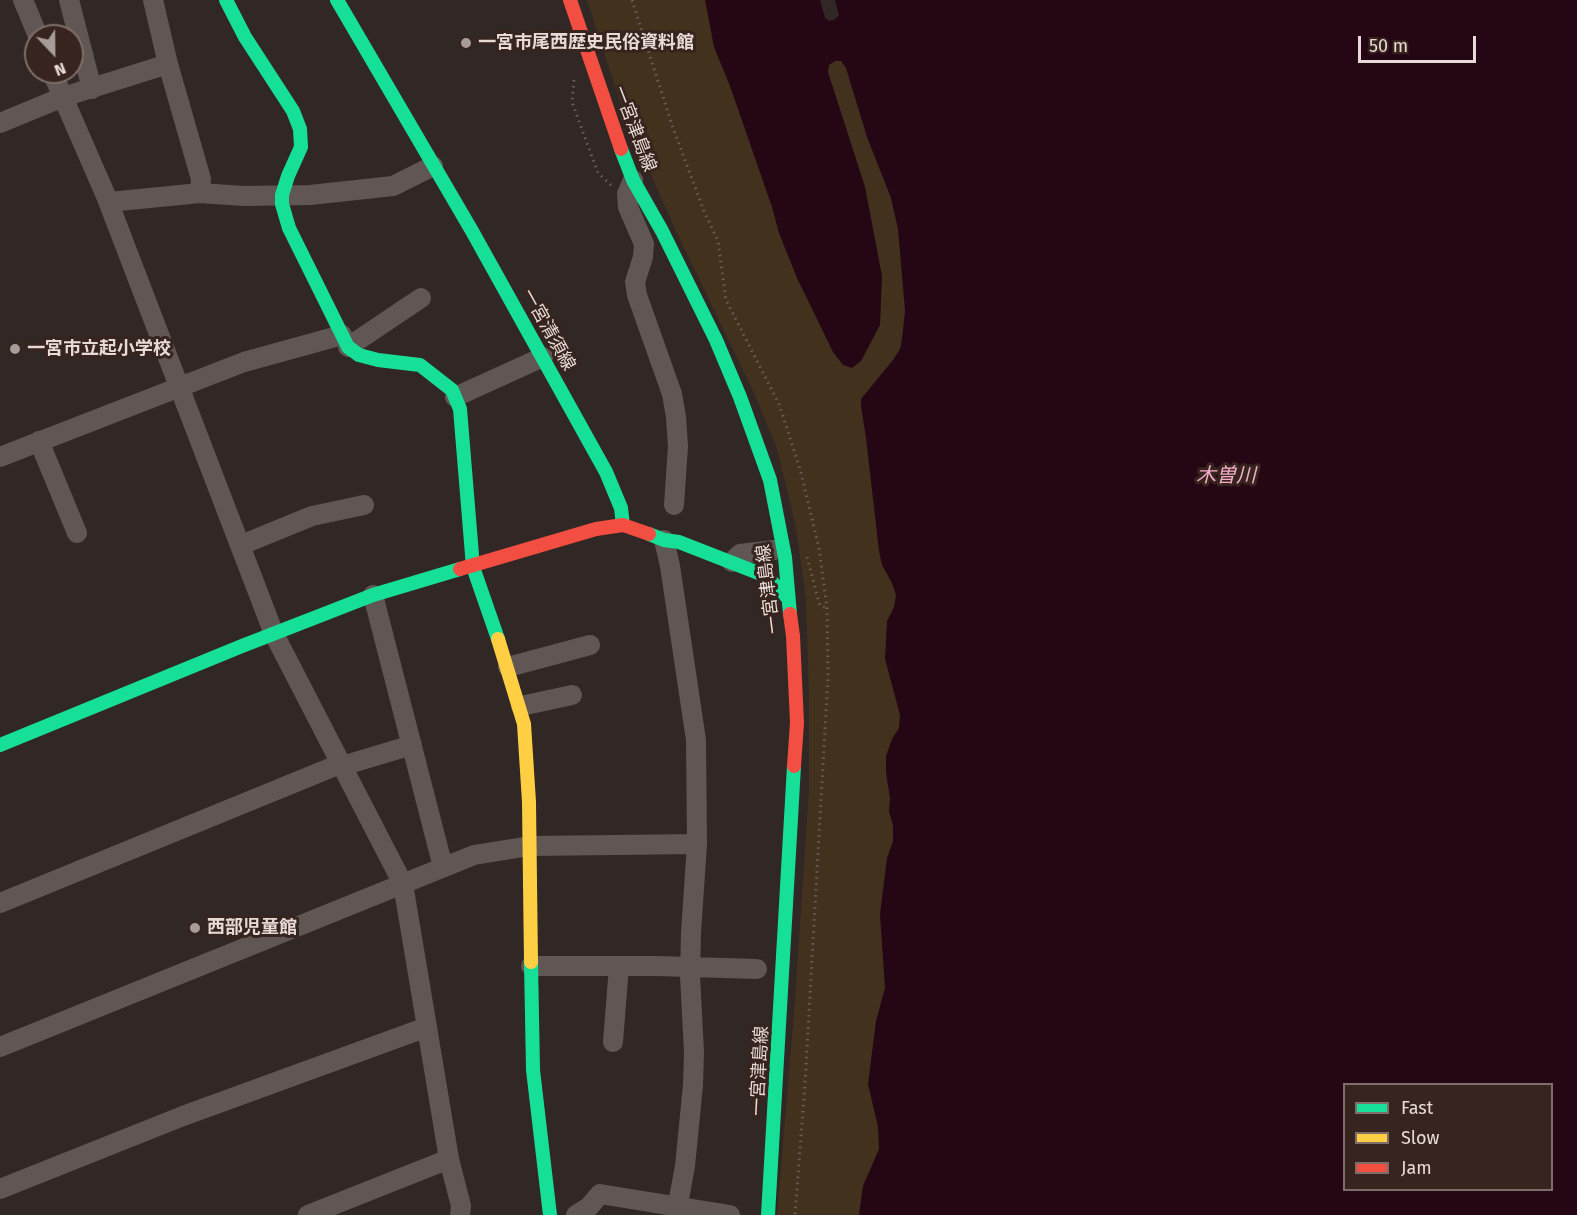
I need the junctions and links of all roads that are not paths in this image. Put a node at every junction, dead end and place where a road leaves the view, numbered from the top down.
1 (23, 0) edge
2 (69, 0) edge
3 (153, 0) edge
4 (226, 0) edge
5 (338, 0) edge
6 (570, 0) edge
7 (33, 24) edge
8 (168, 64) junction
9 (57, 84) edge
10 (92, 89) junction
11 (63, 97) junction
12 (0, 123) edge
13 (433, 166) junction
14 (633, 180) junction
15 (200, 193) junction
16 (282, 195) junction
17 (109, 202) junction
18 (421, 298) dead end
19 (345, 341) junction
20 (543, 357) junction
21 (179, 388) junction
22 (455, 397) junction
23 (39, 441) junction
24 (0, 457) edge
25 (364, 505) dead end
26 (674, 505) dead end
27 (623, 525) junction
28 (77, 533) dead end
29 (664, 540) junction
30 (241, 545) junction
31 (774, 550) dead end
32 (732, 562) junction
33 (473, 567) junction
34 (373, 595) junction
35 (787, 597) junction
36 (274, 634) junction
37 (590, 645) dead end
38 (508, 667) junction
39 (572, 695) dead end
40 (520, 706) junction
41 (0, 745) edge
42 (412, 745) junction
43 (341, 765) junction
44 (697, 844) junction
45 (530, 846) junction
46 (443, 867) junction
47 (403, 884) junction
48 (0, 903) edge
49 (531, 966) junction
50 (619, 966) junction
51 (690, 968) junction
52 (757, 969) dead end
53 (427, 1027) junction
54 (613, 1042) dead end
55 (0, 1047) edge
56 (449, 1159) junction
57 (0, 1189) edge
58 (605, 1195) junction
59 (677, 1211) edge
60 (308, 1215) edge
61 (460, 1215) edge
62 (550, 1215) edge
63 (576, 1215) edge
64 (598, 1215) edge
65 (730, 1215) edge
66 (768, 1215) edge

1 - 7 street
2 - 10 street
3 - 8 street
4 - 16 main road
5 - 13 main road, 一宮清須線
6 - 14 main road, 一宮津島線
8 - 10 street
8 - 15 street
9 - 11 street
10 - 11 street
11 - 12 street
11 - 17 street
13 - 16 street
13 - 20 main road, 一宮清須線
14 - 26 street
14 - 35 main road, 一宮津島線
15 - 16 street
15 - 17 street
16 - 19 main road
17 - 21 street
18 - 19 street
19 - 21 street
19 - 22 main road
20 - 22 street
20 - 27 main road, 一宮清須線
21 - 23 street
21 - 30 street
22 - 33 main road
23 - 24 street
23 - 28 street
25 - 30 street
27 - 29 main road
27 - 33 main road
29 - 32 main road
29 - 44 street
30 - 36 street
31 - 32 street
32 - 35 main road
33 - 34 main road
33 - 38 main road
34 - 36 main road
34 - 42 street
35 - 66 main road, 一宮津島線
36 - 41 main road
36 - 43 street
37 - 38 street
38 - 40 main road
39 - 40 street
40 - 45 main road
42 - 43 street
42 - 46 street
43 - 47 street
43 - 48 street
44 - 45 street
44 - 51 street
45 - 46 street
45 - 49 main road
46 - 47 street
47 - 53 street
47 - 55 street
49 - 50 street
49 - 62 main road
50 - 51 street
50 - 54 street
51 - 52 street
51 - 59 street
53 - 56 street
53 - 57 street
56 - 60 street
56 - 61 street
58 - 59 street
58 - 63 street
58 - 64 street
59 - 65 street

